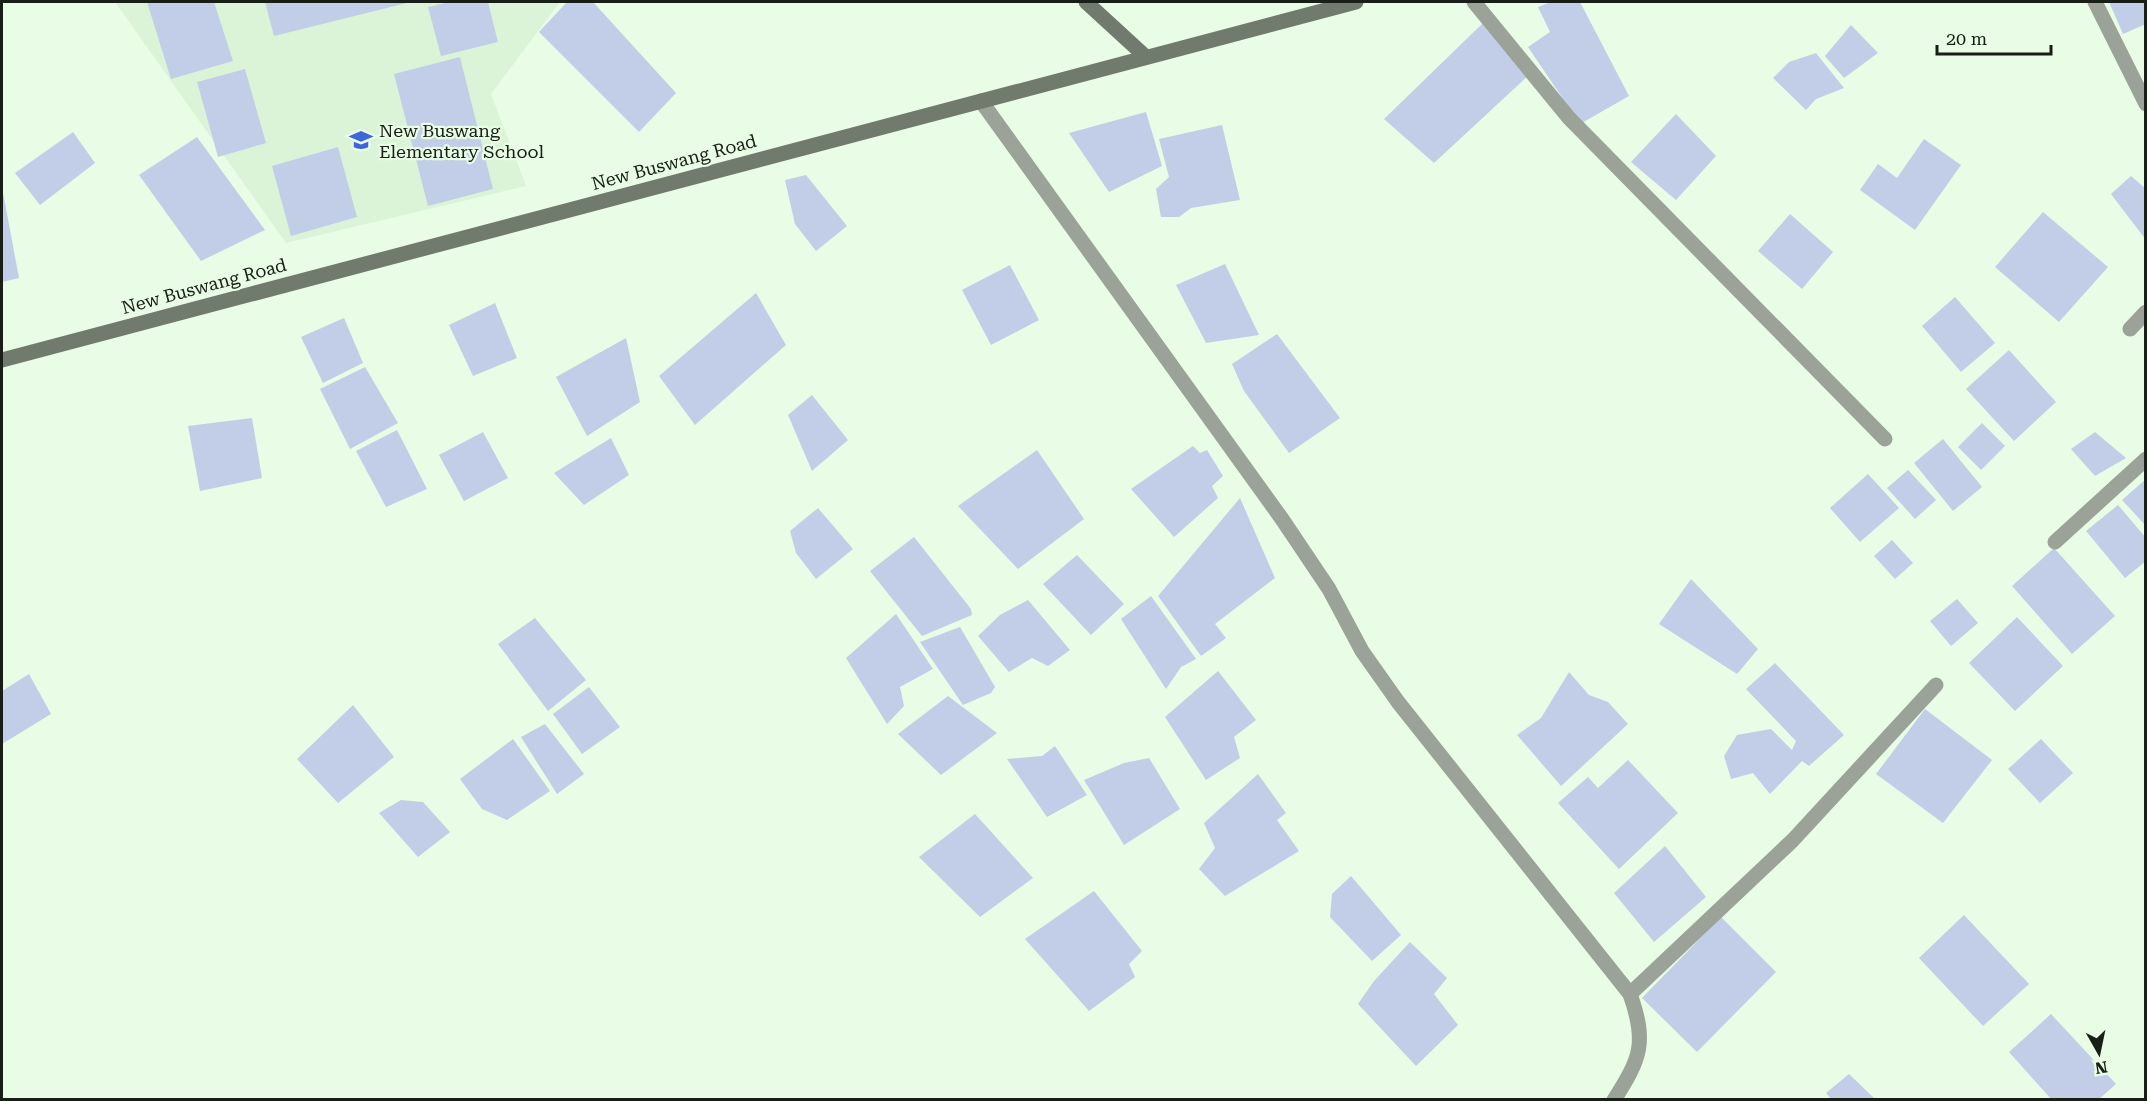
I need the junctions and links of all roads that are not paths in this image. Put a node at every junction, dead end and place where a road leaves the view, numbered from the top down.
1 (1086, 2) edge
2 (1356, 2) edge
3 (1474, 2) edge
4 (2095, 2) edge
5 (1146, 57) junction
6 (981, 101) junction
7 (2145, 104) edge
8 (2145, 312) edge
9 (2130, 328) dead end
10 (2, 360) edge
11 (1885, 439) dead end
12 (2145, 459) edge
13 (2055, 542) dead end
14 (1936, 684) dead end
15 (1630, 994) junction
16 (1614, 1100) edge

1 - 5 street
2 - 5 street, New Buswang Road
3 - 11 street
4 - 7 street
5 - 6 street, New Buswang Road
6 - 10 street, New Buswang Road
6 - 15 street
8 - 9 street
12 - 13 street
14 - 15 street
15 - 16 street

